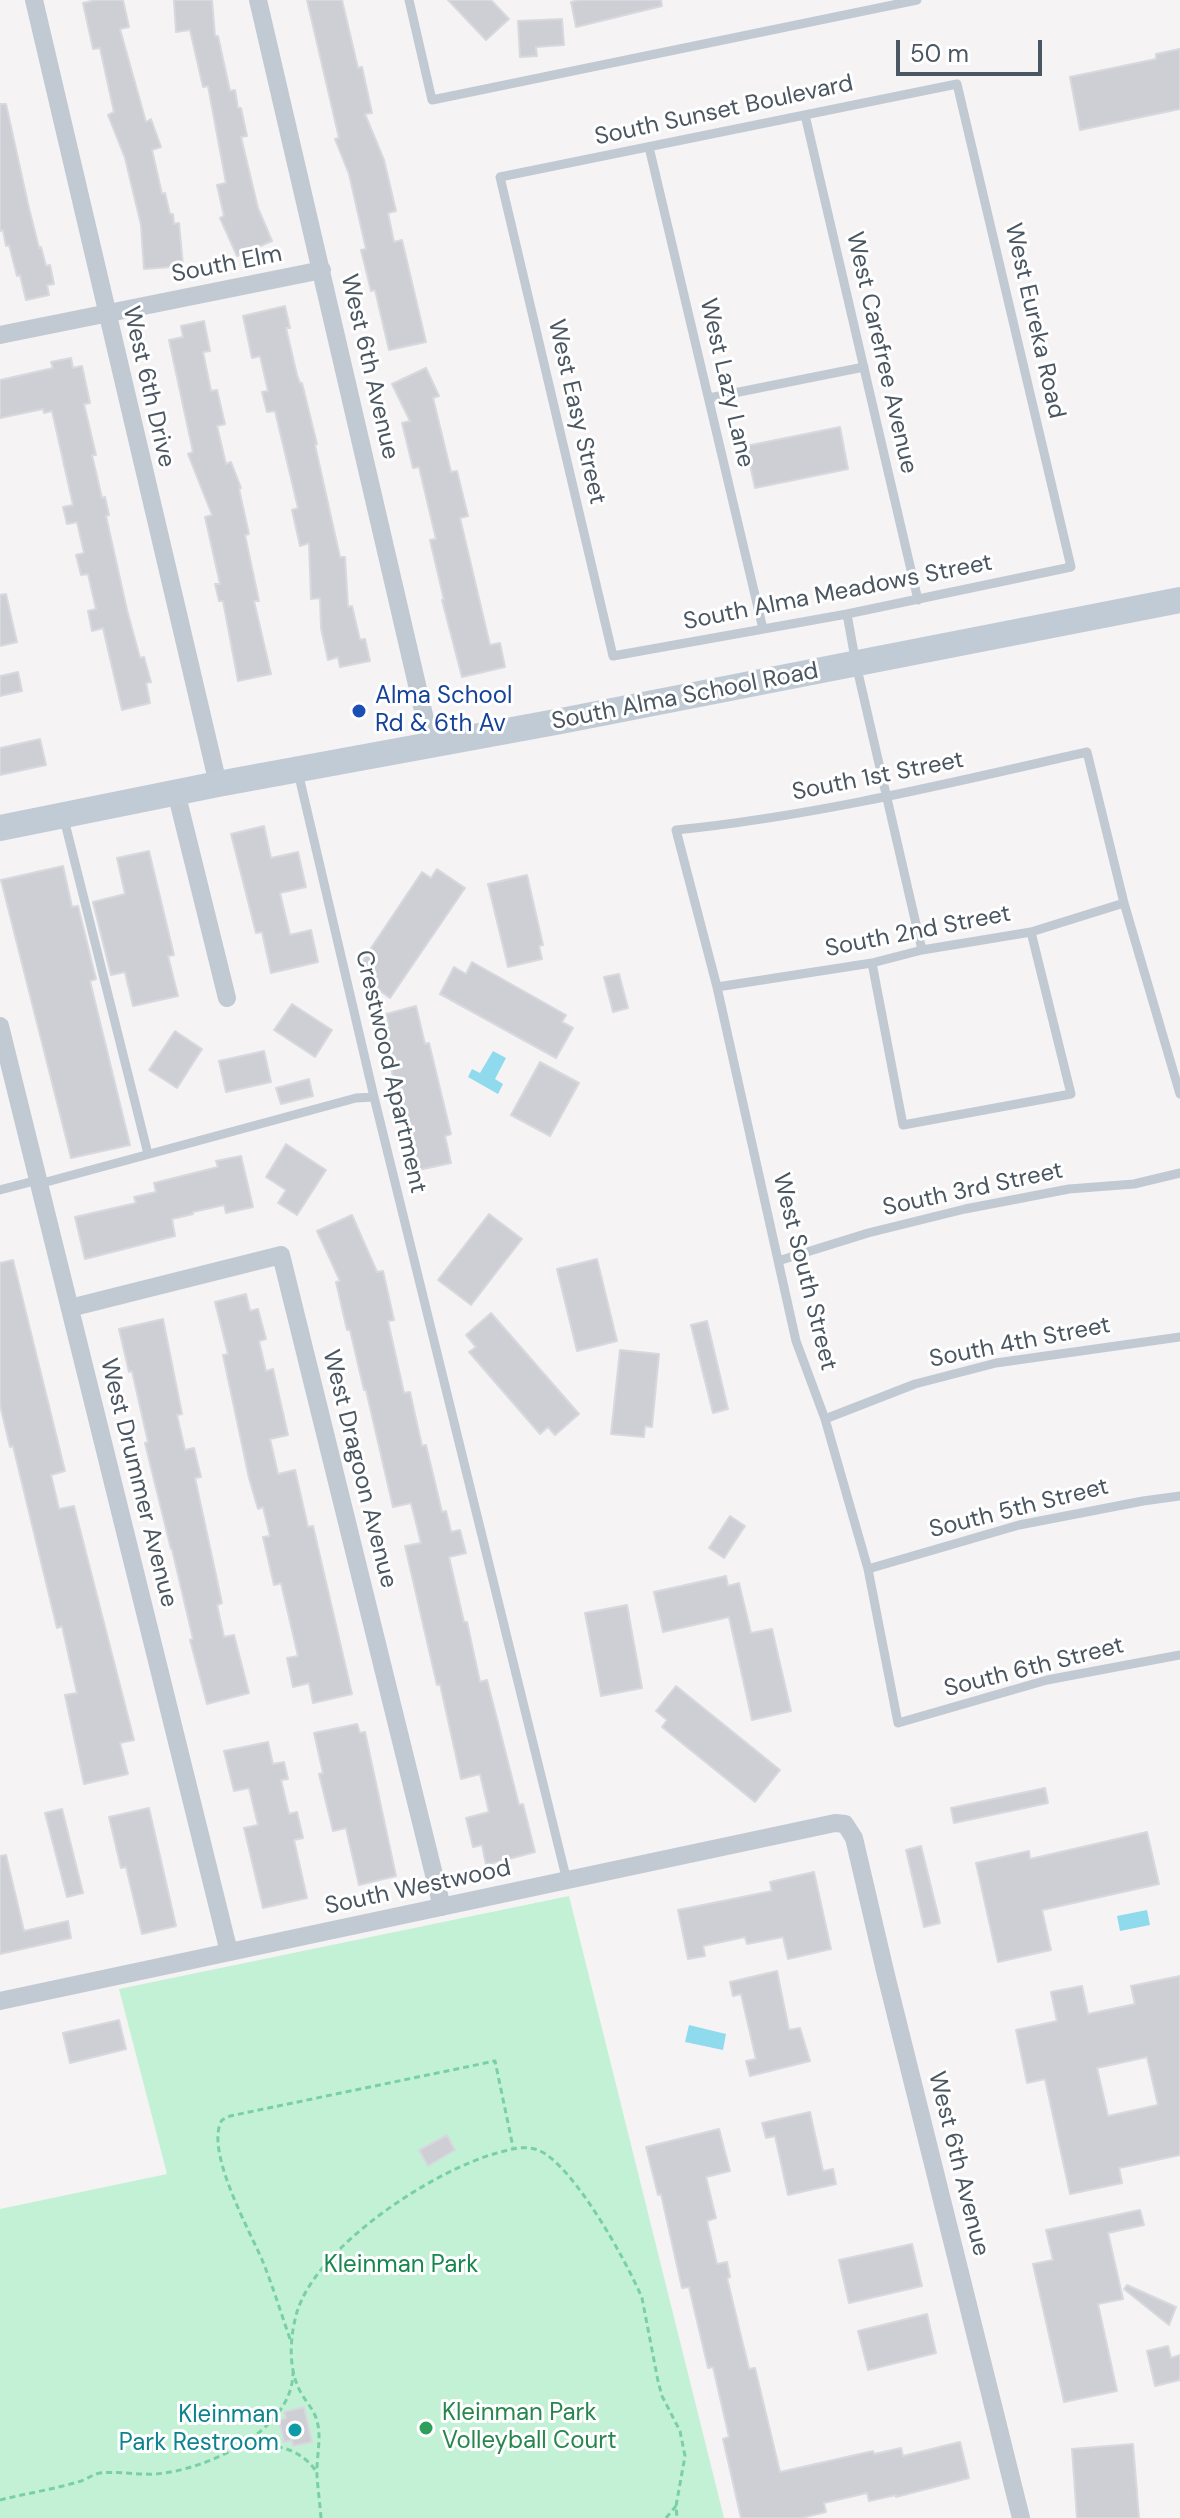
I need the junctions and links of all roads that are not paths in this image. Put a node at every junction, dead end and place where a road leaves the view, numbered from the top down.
1 (34, 0) edge
2 (258, 0) edge
3 (409, 0) edge
4 (917, 0) edge
5 (957, 84) joint
6 (805, 115) junction
7 (649, 147) junction
8 (500, 177) joint
9 (322, 270) junction
10 (107, 314) junction
11 (0, 335) edge
12 (864, 367) junction
13 (709, 398) junction
14 (1071, 567) joint
15 (918, 600) junction
16 (1180, 600) edge
17 (847, 614) junction
18 (763, 629) junction
19 (613, 656) joint
20 (856, 664) junction
21 (431, 745) junction
22 (298, 770) junction
23 (218, 784) junction
24 (176, 792) junction
25 (887, 798) junction
26 (63, 815) junction
27 (0, 828) edge
28 (676, 830) joint
29 (1124, 903) junction
30 (1031, 932) junction
31 (922, 950) junction
32 (872, 963) junction
33 (717, 987) junction
34 (227, 998) dead end
35 (0, 1026) edge
36 (1180, 1094) edge
37 (374, 1097) junction
38 (148, 1154) junction
39 (1180, 1173) edge
40 (38, 1182) junction
41 (0, 1190) edge
42 (778, 1261) junction
43 (70, 1308) junction
44 (1180, 1337) edge
45 (825, 1419) junction
46 (1180, 1496) edge
47 (868, 1569) junction
48 (1180, 1655) edge
49 (898, 1723) joint
50 (845, 1824) joint
51 (567, 1881) junction
52 (442, 1907) junction
53 (229, 1952) junction
54 (0, 2001) edge
55 (1021, 2518) edge

1 - 10 street, West 6th Drive
2 - 9 street, West 6th Avenue
3 - 4 lane
5 - 6 lane, South Sunset Boulevard
5 - 14 lane, West Eureka Road
6 - 7 lane, South Sunset Boulevard
6 - 12 lane, West Carefree Avenue
7 - 8 lane, South Sunset Boulevard
7 - 13 lane, West Lazy Lane
8 - 19 lane, West Easy Street
9 - 10 street, South Elm
9 - 21 street, West 6th Avenue
10 - 11 street, South Elm
10 - 23 street, West 6th Drive
12 - 13 lane
12 - 15 lane, West Carefree Avenue
13 - 18 lane, West Lazy Lane
14 - 15 lane, South Alma Meadows Street
15 - 17 lane, South Alma Meadows Street
16 - 20 main road, South Alma School Road
17 - 18 lane, South Alma Meadows Street
17 - 20 lane
18 - 19 lane, South Alma Meadows Street
20 - 21 main road, South Alma School Road
20 - 25 lane
21 - 22 main road, South Alma School Road
22 - 23 main road, South Alma School Road
22 - 37 lane, Crestwood Apartment
23 - 24 main road, South Alma School Road
24 - 26 main road, South Alma School Road
24 - 34 street
25 - 28 lane, South 1st Street
25 - 29 lane, South 1st Street
25 - 31 lane
26 - 27 main road, South Alma School Road
26 - 38 lane
28 - 33 lane, West South Street
29 - 30 lane, South 2nd Street
29 - 36 lane
30 - 31 lane, South 2nd Street
30 - 32 lane
31 - 32 lane, South 2nd Street
32 - 33 lane, South 2nd Street
33 - 42 lane, West South Street
35 - 40 street, West Drummer Avenue
37 - 38 lane
37 - 51 lane, Crestwood Apartment
38 - 40 lane
39 - 42 lane, South 3rd Street
40 - 41 lane
40 - 43 street, West Drummer Avenue
42 - 45 lane, West South Street
43 - 52 street, West Dragoon Avenue
43 - 53 street, West Drummer Avenue
44 - 45 lane, South 4th Street
45 - 47 lane, West South Street
46 - 47 lane, South 5th Street
47 - 49 lane, West South Street
48 - 49 lane, South 6th Street
50 - 51 street, South Westwood
50 - 55 street, West 6th Avenue
51 - 52 street, South Westwood
52 - 53 street, South Westwood
53 - 54 street, South Westwood

